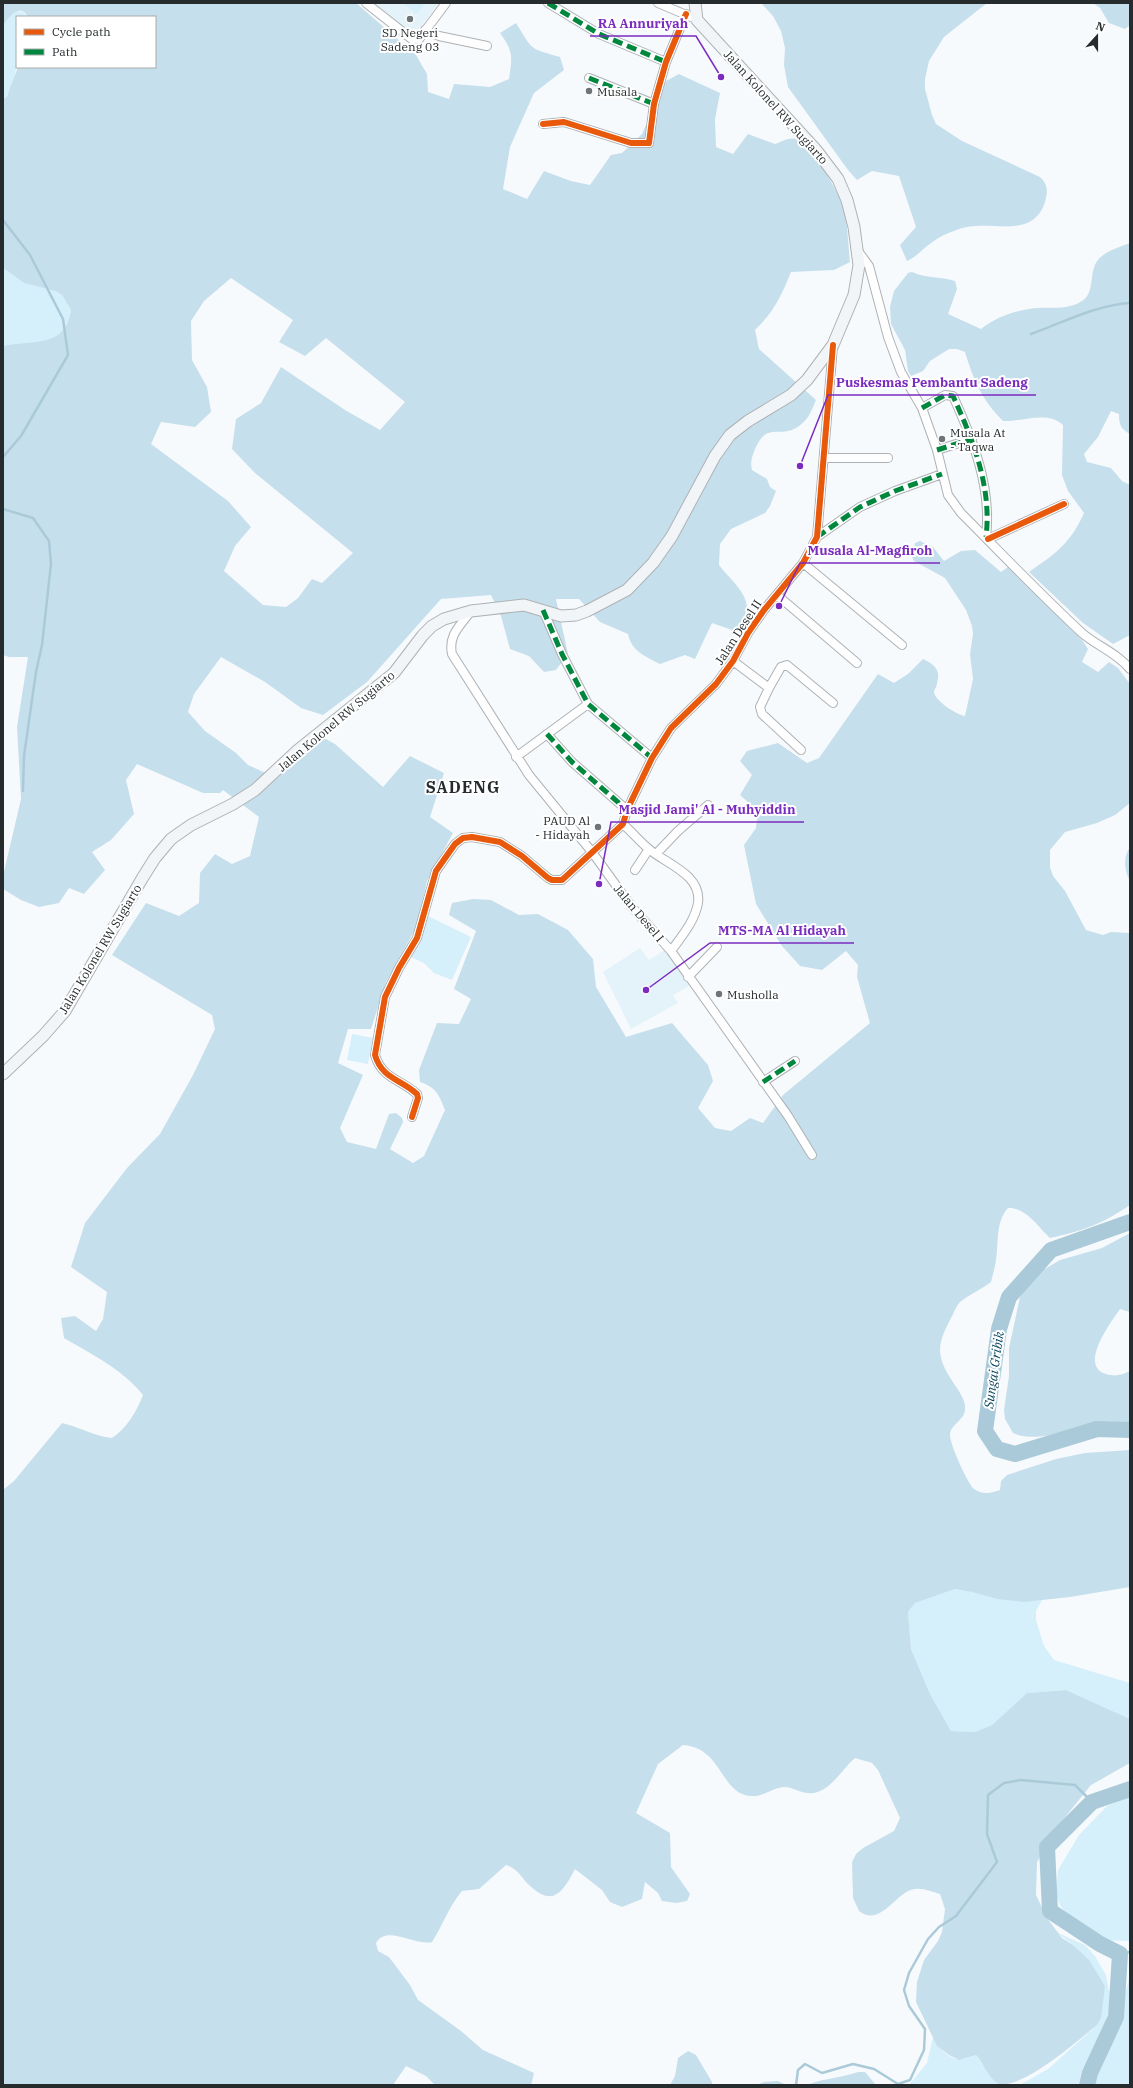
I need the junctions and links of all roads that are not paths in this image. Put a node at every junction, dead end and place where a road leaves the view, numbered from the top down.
1 (366, 3) edge
2 (446, 3) edge
3 (548, 3) edge
4 (658, 3) edge
5 (695, 3) edge
6 (686, 14) junction
7 (697, 20) junction
8 (425, 30) junction
9 (487, 46) dead end
10 (666, 62) junction
11 (589, 78) dead end
12 (654, 104) junction
13 (543, 124) dead end
14 (858, 251) junction
15 (833, 345) junction
16 (922, 408) junction
17 (972, 439) junction
18 (937, 450) junction
19 (825, 458) junction
20 (888, 458) dead end
21 (942, 474) junction
22 (1064, 504) dead end
23 (817, 537) junction
24 (987, 538) junction
25 (803, 563) junction
26 (777, 594) junction
27 (543, 610) junction
28 (471, 611) junction
29 (902, 645) dead end
30 (733, 661) junction
31 (857, 663) dead end
32 (1130, 669) edge
33 (769, 688) junction
34 (833, 703) dead end
35 (588, 704) junction
36 (547, 734) junction
37 (801, 750) dead end
38 (516, 757) junction
39 (652, 758) junction
40 (708, 805) dead end
41 (627, 810) junction
42 (624, 824) junction
43 (592, 852) junction
44 (653, 852) junction
45 (635, 870) dead end
46 (717, 947) dead end
47 (671, 951) junction
48 (688, 977) junction
49 (795, 1061) dead end
50 (3, 1074) edge
51 (764, 1082) junction
52 (412, 1117) dead end
53 (812, 1155) dead end

1 - 8 street
2 - 8 street
3 - 10 street
4 - 6 street
5 - 7 main road
6 - 7 street
6 - 10 street
7 - 14 main road, Jalan Kolonel RW Sugiarto
8 - 9 street
10 - 12 street
11 - 12 street
12 - 13 street
14 - 15 main road, Jalan Kolonel RW Sugiarto
14 - 16 street
15 - 19 street, Jalan Desel II
15 - 27 main road, Jalan Kolonel RW Sugiarto
16 - 17 street
16 - 18 street
17 - 18 street
17 - 24 street
18 - 21 street
19 - 20 street
19 - 23 street, Jalan Desel II
21 - 23 street
21 - 24 street
22 - 24 street
23 - 25 street, Jalan Desel II
24 - 32 street
25 - 26 street, Jalan Desel II
25 - 29 street
26 - 30 street, Jalan Desel II
26 - 31 street
27 - 28 main road, Jalan Kolonel RW Sugiarto
27 - 35 street
28 - 38 street, Jalan Desel I
28 - 50 main road, Jalan Kolonel RW Sugiarto
30 - 33 street
30 - 39 street, Jalan Desel II
33 - 34 street
33 - 37 street
35 - 36 street
35 - 39 street
36 - 38 street
36 - 41 street
38 - 43 street, Jalan Desel I
39 - 41 street, Jalan Desel II
40 - 44 street
41 - 42 street, Jalan Desel II
42 - 43 street
42 - 44 street
43 - 47 street, Jalan Desel I
43 - 52 street
44 - 45 street
44 - 47 street
46 - 48 street
47 - 48 street, Jalan Desel I
48 - 51 street, Jalan Desel I
49 - 51 street
51 - 53 street, Jalan Desel I

